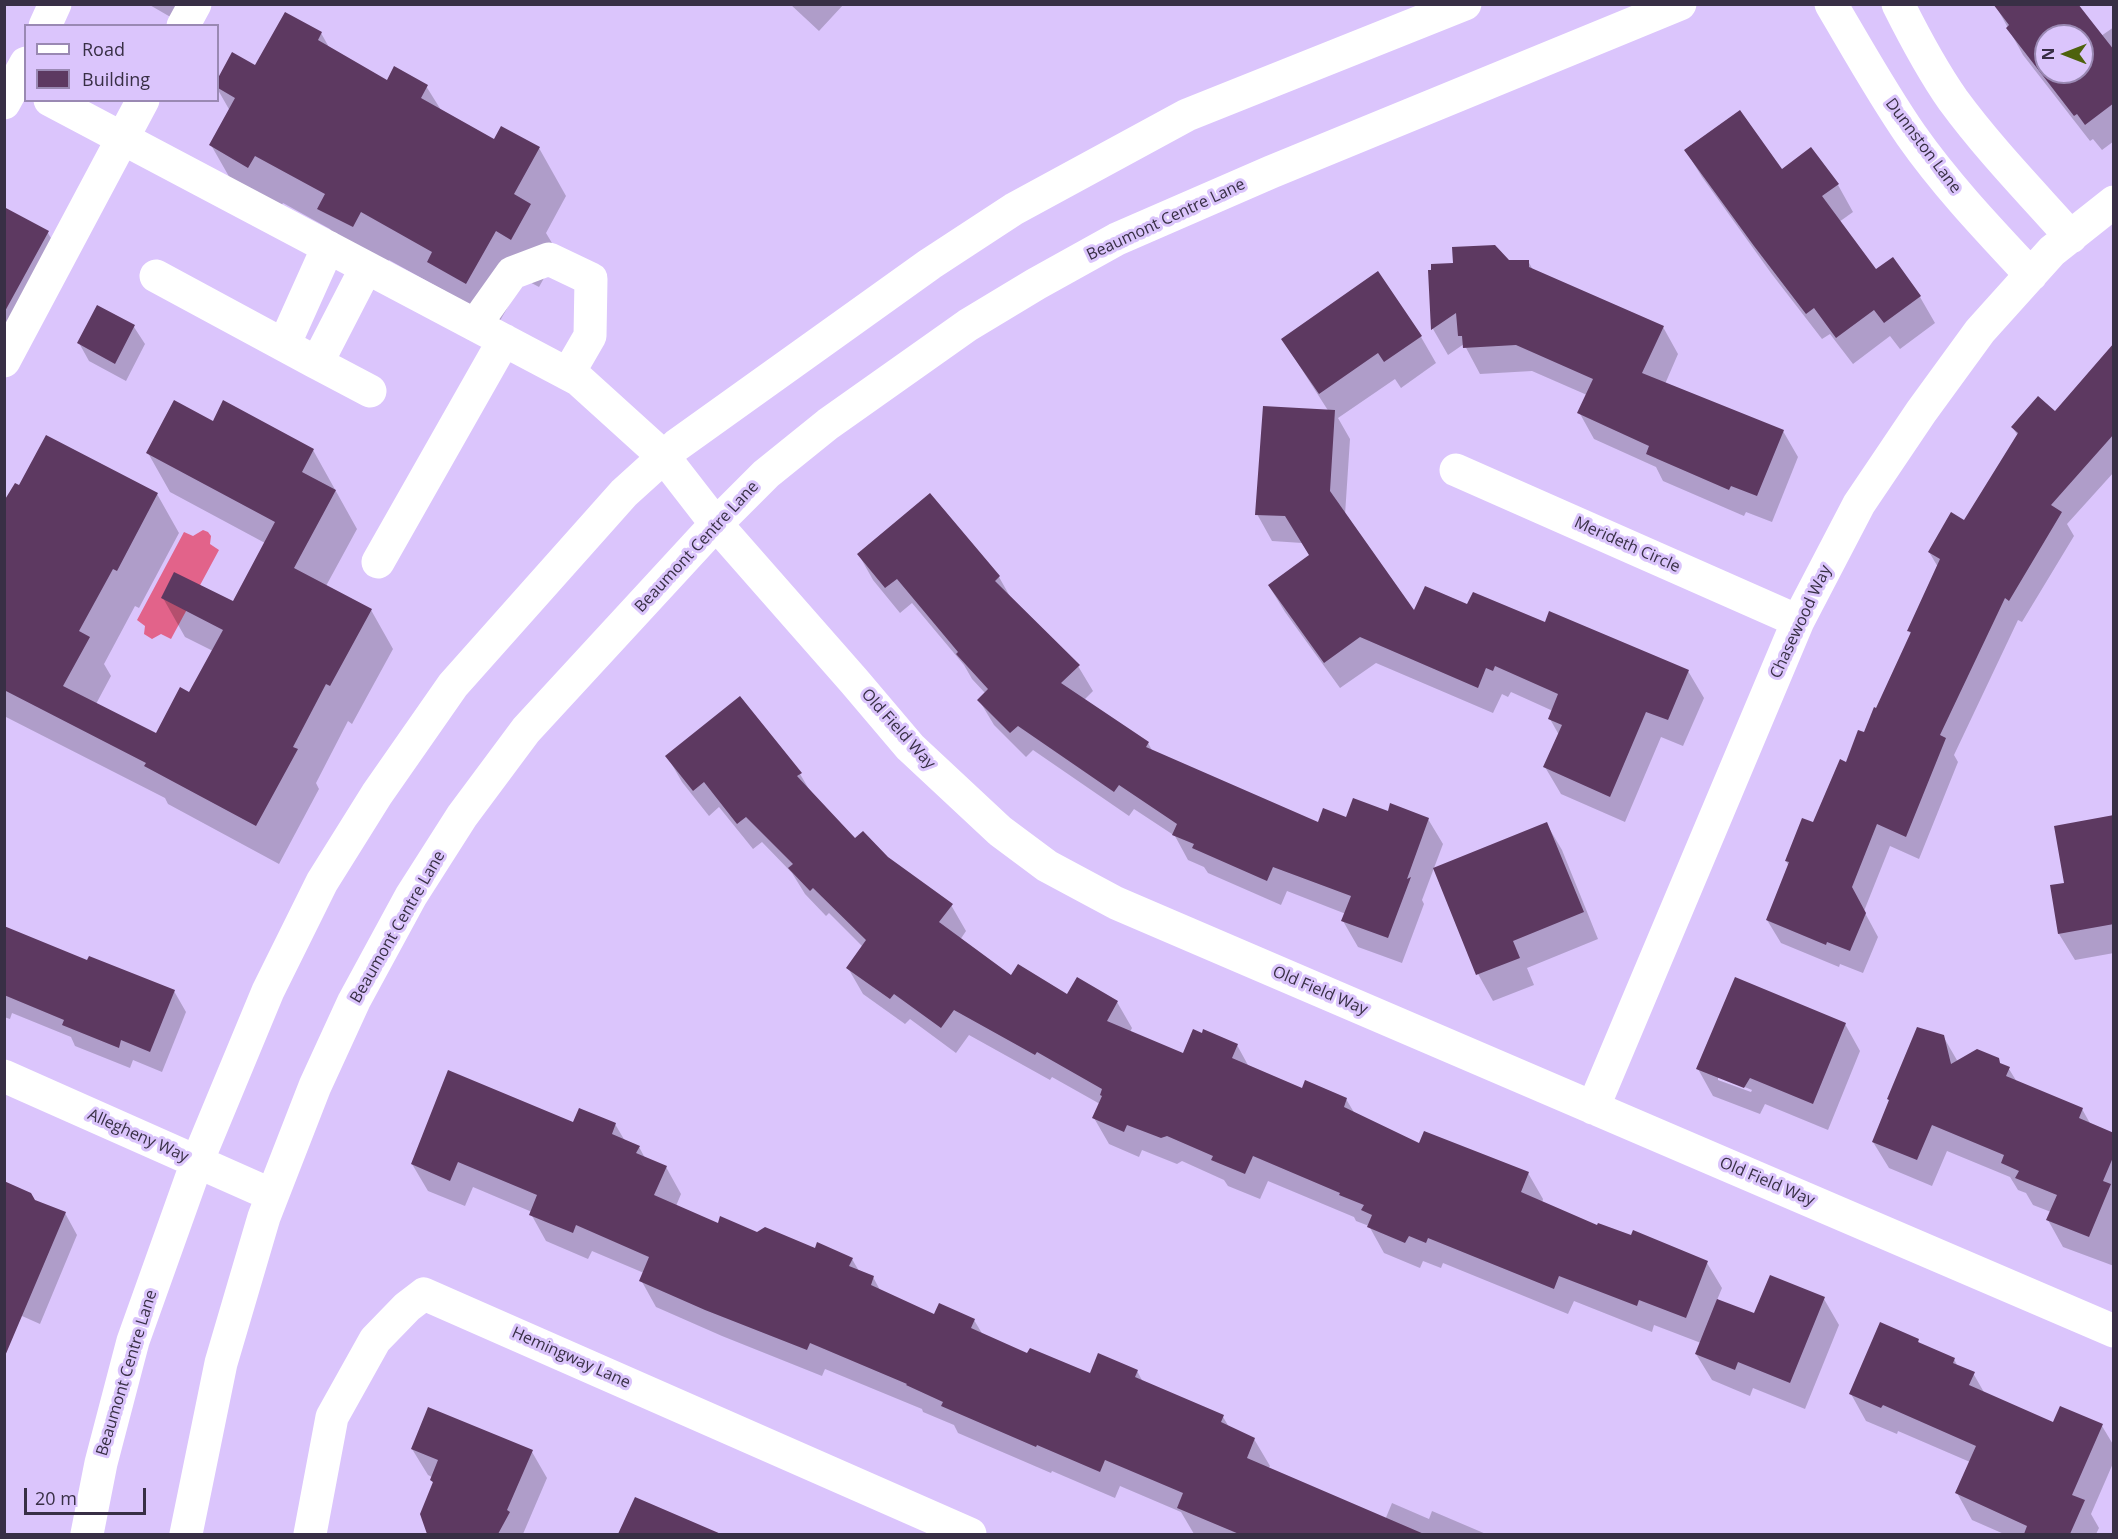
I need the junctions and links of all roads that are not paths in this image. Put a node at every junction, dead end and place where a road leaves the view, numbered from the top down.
1 (55, 4) edge
2 (195, 4) edge
3 (1465, 4) edge
4 (1680, 4) edge
5 (1831, 4) edge
6 (1898, 4) edge
7 (46, 24) edge
8 (184, 24) edge
9 (55, 102) edge
10 (142, 102) edge
11 (122, 138) junction
12 (2114, 202) edge
13 (2071, 237) junction
14 (327, 247) junction
15 (366, 268) junction
16 (2031, 275) junction
17 (156, 276) dead end
18 (475, 326) junction
19 (504, 340) junction
20 (284, 345) junction
21 (4, 361) edge
22 (317, 363) junction
23 (568, 374) junction
24 (370, 391) dead end
25 (664, 457) junction
26 (1456, 470) dead end
27 (716, 524) junction
28 (378, 562) dead end
29 (1798, 621) junction
30 (4, 1076) edge
31 (1593, 1108) junction
32 (197, 1162) junction
33 (272, 1195) junction
34 (2114, 1331) edge
35 (87, 1534) edge
36 (186, 1534) edge
37 (310, 1534) edge
38 (970, 1534) edge

1 - 7 street
2 - 8 street
3 - 25 street, Beaumont Centre Lane
4 - 27 street, Beaumont Centre Lane
5 - 16 street, Dunnston Lane
6 - 13 street
9 - 11 street, Old Field Way
10 - 11 street
11 - 14 street, Old Field Way
11 - 21 street
12 - 13 street, Chasewood Way
13 - 16 street, Chasewood Way
14 - 15 street, Old Field Way
14 - 20 street
15 - 18 street, Old Field Way
15 - 22 street
16 - 29 street, Chasewood Way
17 - 20 street
18 - 19 street, Old Field Way
18 - 23 street
19 - 23 street, Old Field Way
19 - 28 street
20 - 22 street
22 - 24 street
23 - 25 street, Old Field Way
25 - 27 street, Old Field Way
25 - 32 street, Beaumont Centre Lane
26 - 29 street, Merideth Circle
27 - 31 street, Old Field Way
27 - 33 street, Beaumont Centre Lane
29 - 31 street, Chasewood Way
30 - 32 street, Allegheny Way
31 - 34 street, Old Field Way
32 - 33 street, Allegheny Way
32 - 35 street, Beaumont Centre Lane
33 - 36 street, Beaumont Centre Lane
37 - 38 street, Hemingway Lane

